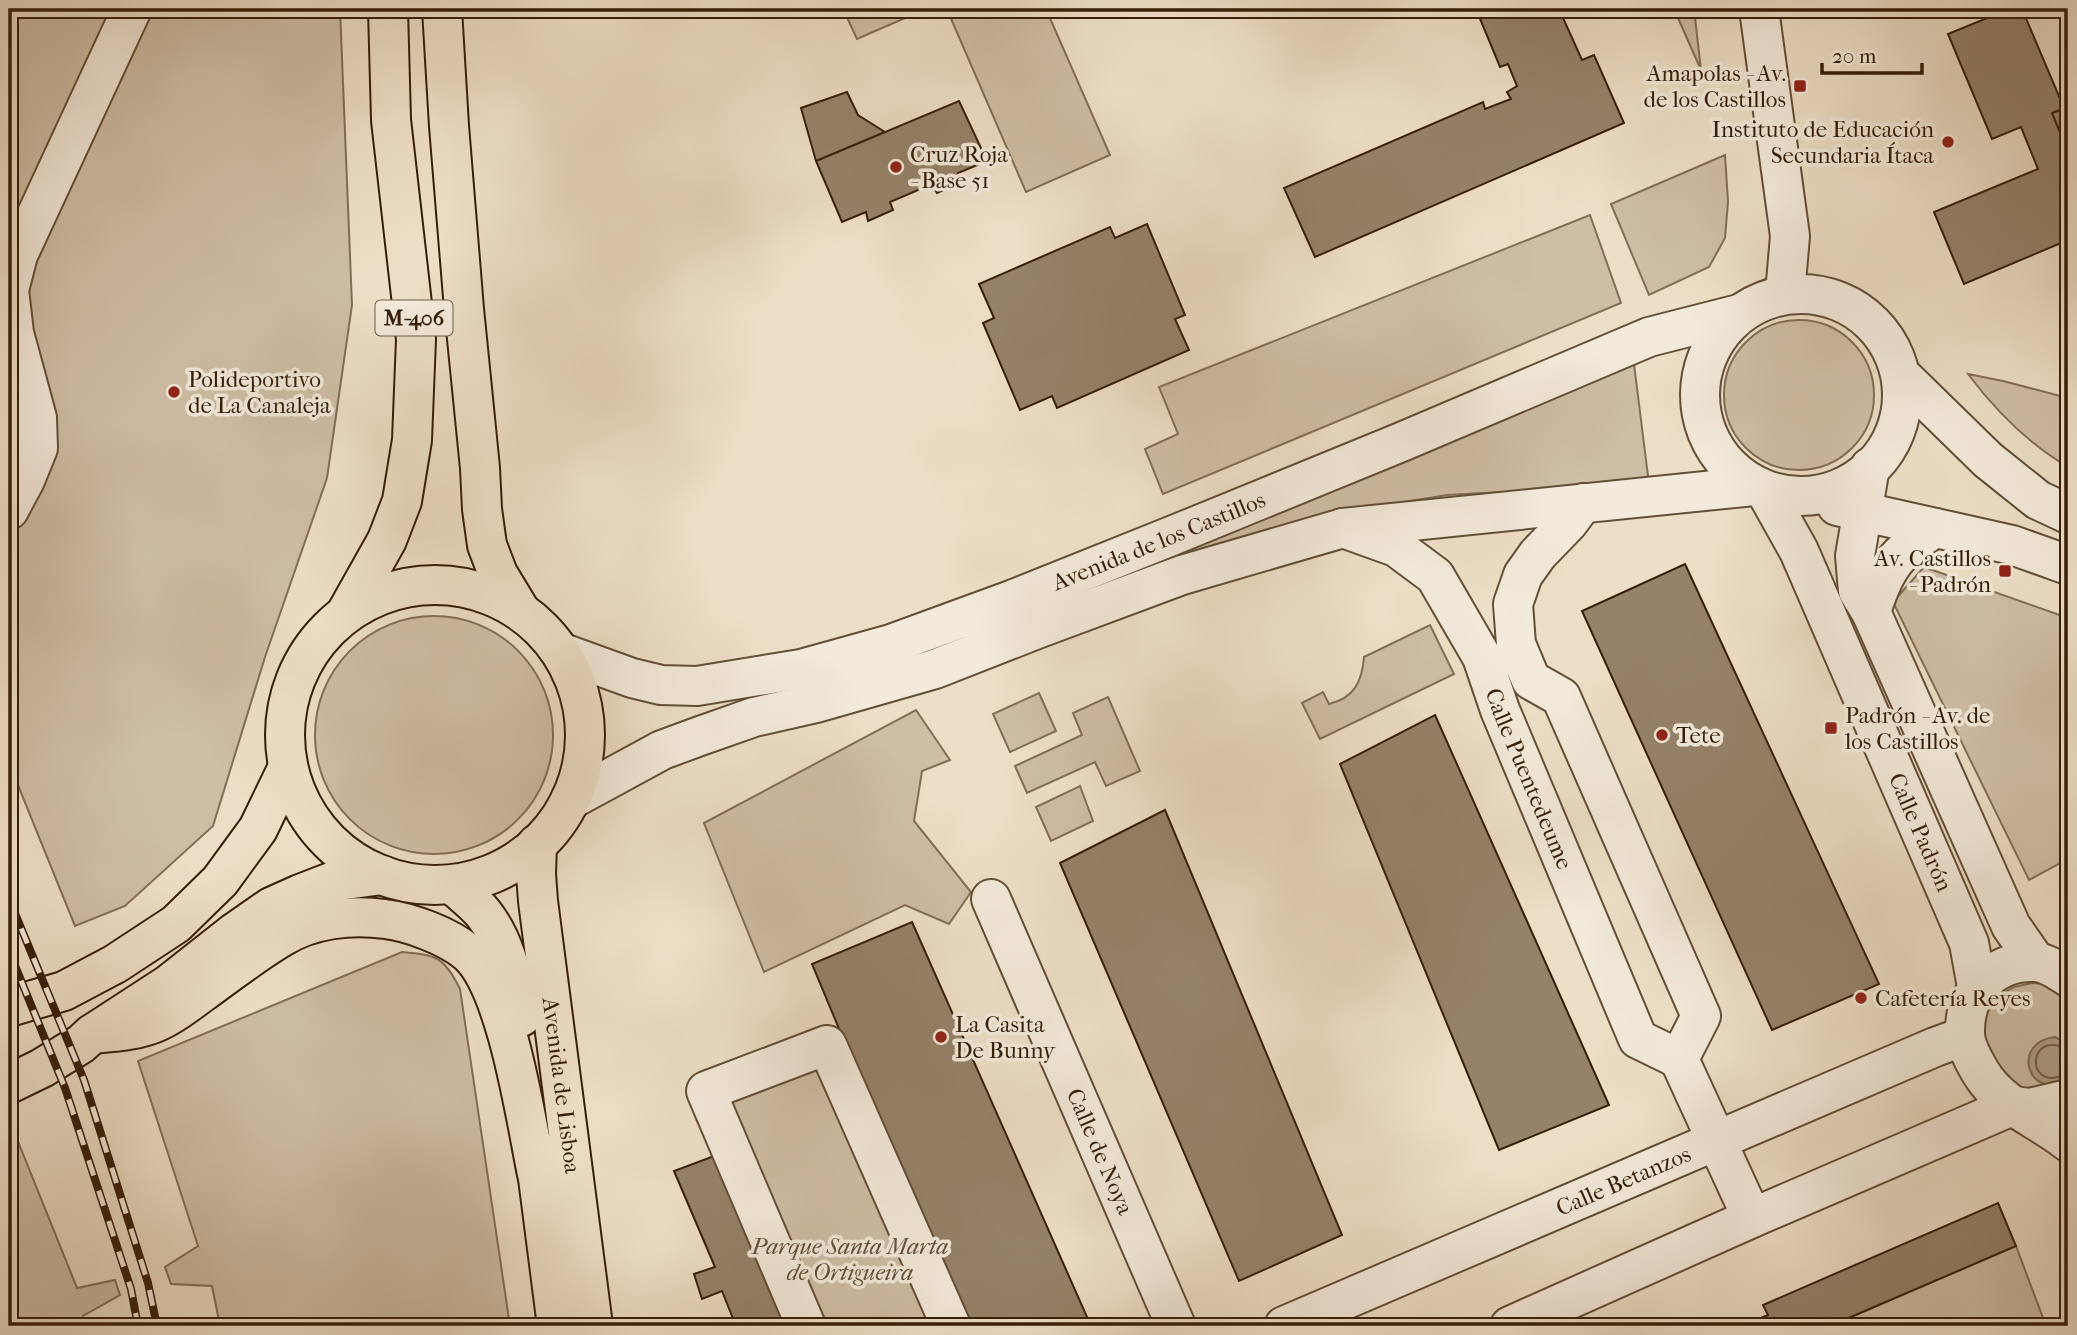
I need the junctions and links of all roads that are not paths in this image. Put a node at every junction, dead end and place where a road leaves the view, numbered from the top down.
1 (132, 9) edge
2 (388, 9) edge
3 (442, 9) edge
4 (1768, 12) edge
5 (1786, 294) junction
6 (1739, 314) junction
7 (1904, 378) junction
8 (1870, 467) junction
9 (1760, 489) junction
10 (1805, 498) junction
11 (1583, 503) junction
12 (9, 510) edge
13 (1861, 512) junction
14 (2068, 514) edge
15 (1343, 528) junction
16 (1935, 528) junction
17 (2068, 565) edge
18 (517, 607) junction
19 (1871, 612) junction
20 (346, 613) junction
21 (563, 653) junction
22 (1531, 680) junction
23 (1500, 710) junction
24 (288, 769) junction
25 (570, 800) junction
26 (537, 844) junction
27 (382, 875) junction
28 (454, 886) junction
29 (992, 899) dead end
30 (2052, 969) edge
31 (1977, 986) junction
32 (9, 1007) edge
33 (92, 1034) junction
34 (1965, 1036) junction
35 (1679, 1059) junction
36 (9, 1060) edge
37 (9, 1084) edge
38 (2068, 1099) edge
39 (2012, 1106) junction
40 (1715, 1140) junction
41 (2068, 1142) edge
42 (537, 1174) junction
43 (1752, 1218) junction
44 (557, 1326) edge
45 (593, 1326) edge
46 (806, 1326) edge
47 (951, 1326) edge
48 (1176, 1326) edge
49 (1284, 1326) edge
50 (1510, 1326) edge

1 - 12 street
2 - 20 main road, M-406
3 - 18 main road, M-406
4 - 5 street
5 - 6 street
5 - 7 street
6 - 9 street
6 - 21 street, Avenida de los Castillos
7 - 8 street
7 - 14 street
8 - 10 street
8 - 13 street, Calle Padrón
9 - 10 street
9 - 11 street, Avenida de los Castillos
9 - 31 street, Calle Padrón
10 - 13 street
11 - 15 street, Avenida de los Castillos
11 - 22 street, Calle Puentedeume
13 - 16 street
13 - 19 street, Calle Padrón
15 - 23 street, Calle Puentedeume
15 - 25 street, Avenida de los Castillos
16 - 17 street
16 - 19 street
18 - 20 main road
18 - 21 main road
19 - 30 street, Calle Padrón
20 - 24 main road
21 - 25 main road
22 - 23 street
22 - 35 street, Calle Puentedeume
23 - 35 street, Calle Puentedeume
24 - 27 main road
24 - 32 main road
25 - 26 main road
26 - 28 main road
26 - 45 main road, Avenida de Lisboa
27 - 28 main road
27 - 33 main road
28 - 42 main road, Avenida de Lisboa
29 - 48 street, Calle de Noya
30 - 31 street
31 - 34 street
33 - 36 main road
33 - 37 main road
33 - 42 main road
34 - 39 street
34 - 40 street, Calle Betanzos
35 - 40 street
38 - 39 street
39 - 41 street
39 - 43 street
40 - 43 street
40 - 49 street, Calle Betanzos
42 - 44 main road, Avenida de Lisboa
43 - 50 street
46 - 47 street

